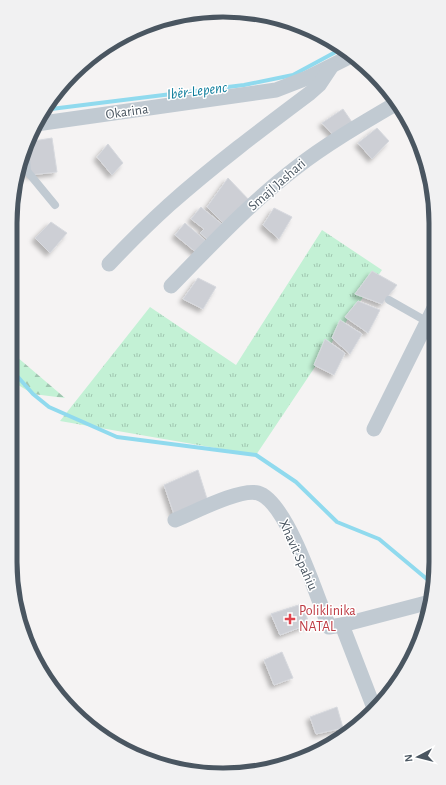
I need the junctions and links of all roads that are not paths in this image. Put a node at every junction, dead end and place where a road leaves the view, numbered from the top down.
1 (346, 58) edge
2 (332, 66) junction
3 (392, 106) edge
4 (43, 123) edge
5 (27, 161) edge
6 (55, 205) dead end
7 (108, 264) dead end
8 (171, 286) dead end
9 (389, 300) dead end
10 (429, 317) edge
11 (426, 322) junction
12 (374, 428) dead end
13 (175, 520) dead end
14 (425, 603) edge
15 (342, 625) junction
16 (373, 704) edge

1 - 2 street, Okarina
2 - 4 street, Okarina
2 - 7 street, Okarina
3 - 8 street, Smajl Jashari
5 - 6 lane
9 - 11 lane
10 - 11 street
11 - 12 street
13 - 15 street, Xhavit Spahiu
14 - 15 street
15 - 16 street

